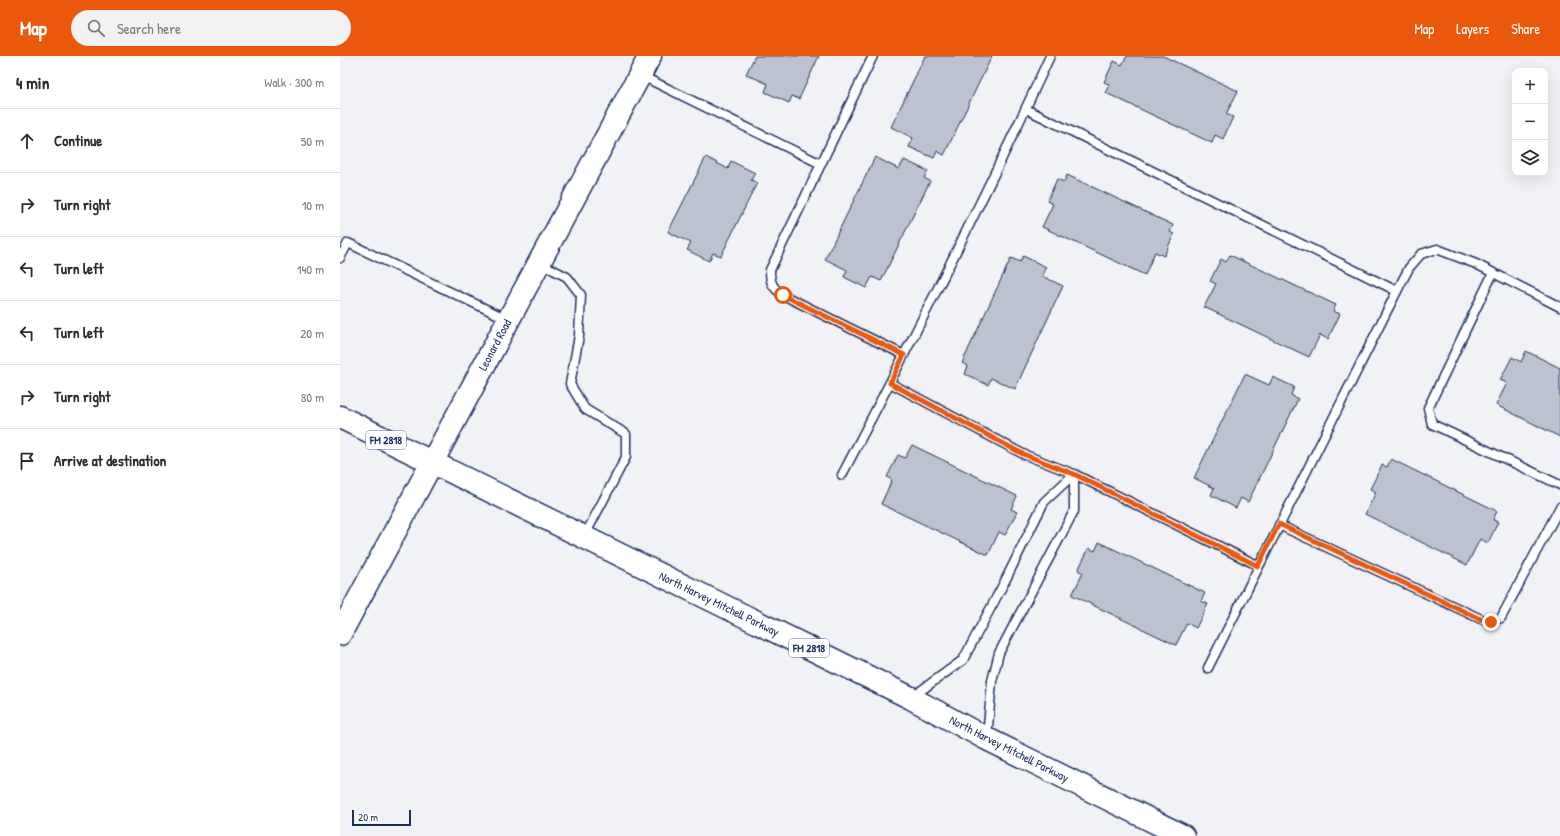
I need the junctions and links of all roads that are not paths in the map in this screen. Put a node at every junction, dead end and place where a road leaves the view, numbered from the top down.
1 (650, 56) edge
2 (873, 56) edge
3 (1050, 56) edge
4 (640, 75) junction
5 (1026, 108) junction
6 (821, 164) junction
7 (340, 258) edge
8 (540, 262) junction
9 (1493, 273) junction
10 (1396, 291) junction
11 (1560, 306) edge
12 (509, 320) junction
13 (904, 355) junction
14 (890, 383) junction
15 (340, 418) edge
16 (433, 463) junction
17 (1074, 474) junction
18 (842, 475) dead end
19 (1560, 485) edge
20 (1560, 507) edge
21 (1279, 524) junction
22 (584, 537) junction
23 (1258, 566) junction
24 (340, 634) edge
25 (1208, 668) dead end
26 (912, 698) junction
27 (987, 739) junction
28 (1183, 836) edge

1 - 4 main road, Leonard Road
2 - 6 lane
3 - 5 lane
4 - 6 lane
4 - 8 main road, Leonard Road
5 - 10 lane
5 - 13 lane
6 - 13 lane
7 - 12 lane
8 - 12 main road, Leonard Road
8 - 22 lane
9 - 10 lane
9 - 11 lane
9 - 19 lane
10 - 21 lane
12 - 16 main road, Leonard Road
13 - 14 lane
14 - 17 lane
14 - 18 lane
15 - 16 main road, North Harvey Mitchell Parkway / FM 2818
16 - 22 main road, North Harvey Mitchell Parkway / FM 2818
16 - 24 main road, Leonard Road
17 - 23 lane
17 - 26 lane
17 - 27 lane
20 - 21 lane
21 - 23 lane
22 - 26 main road, North Harvey Mitchell Parkway / FM 2818
23 - 25 lane
26 - 27 main road, North Harvey Mitchell Parkway / FM 2818
27 - 28 main road, North Harvey Mitchell Parkway / FM 2818

